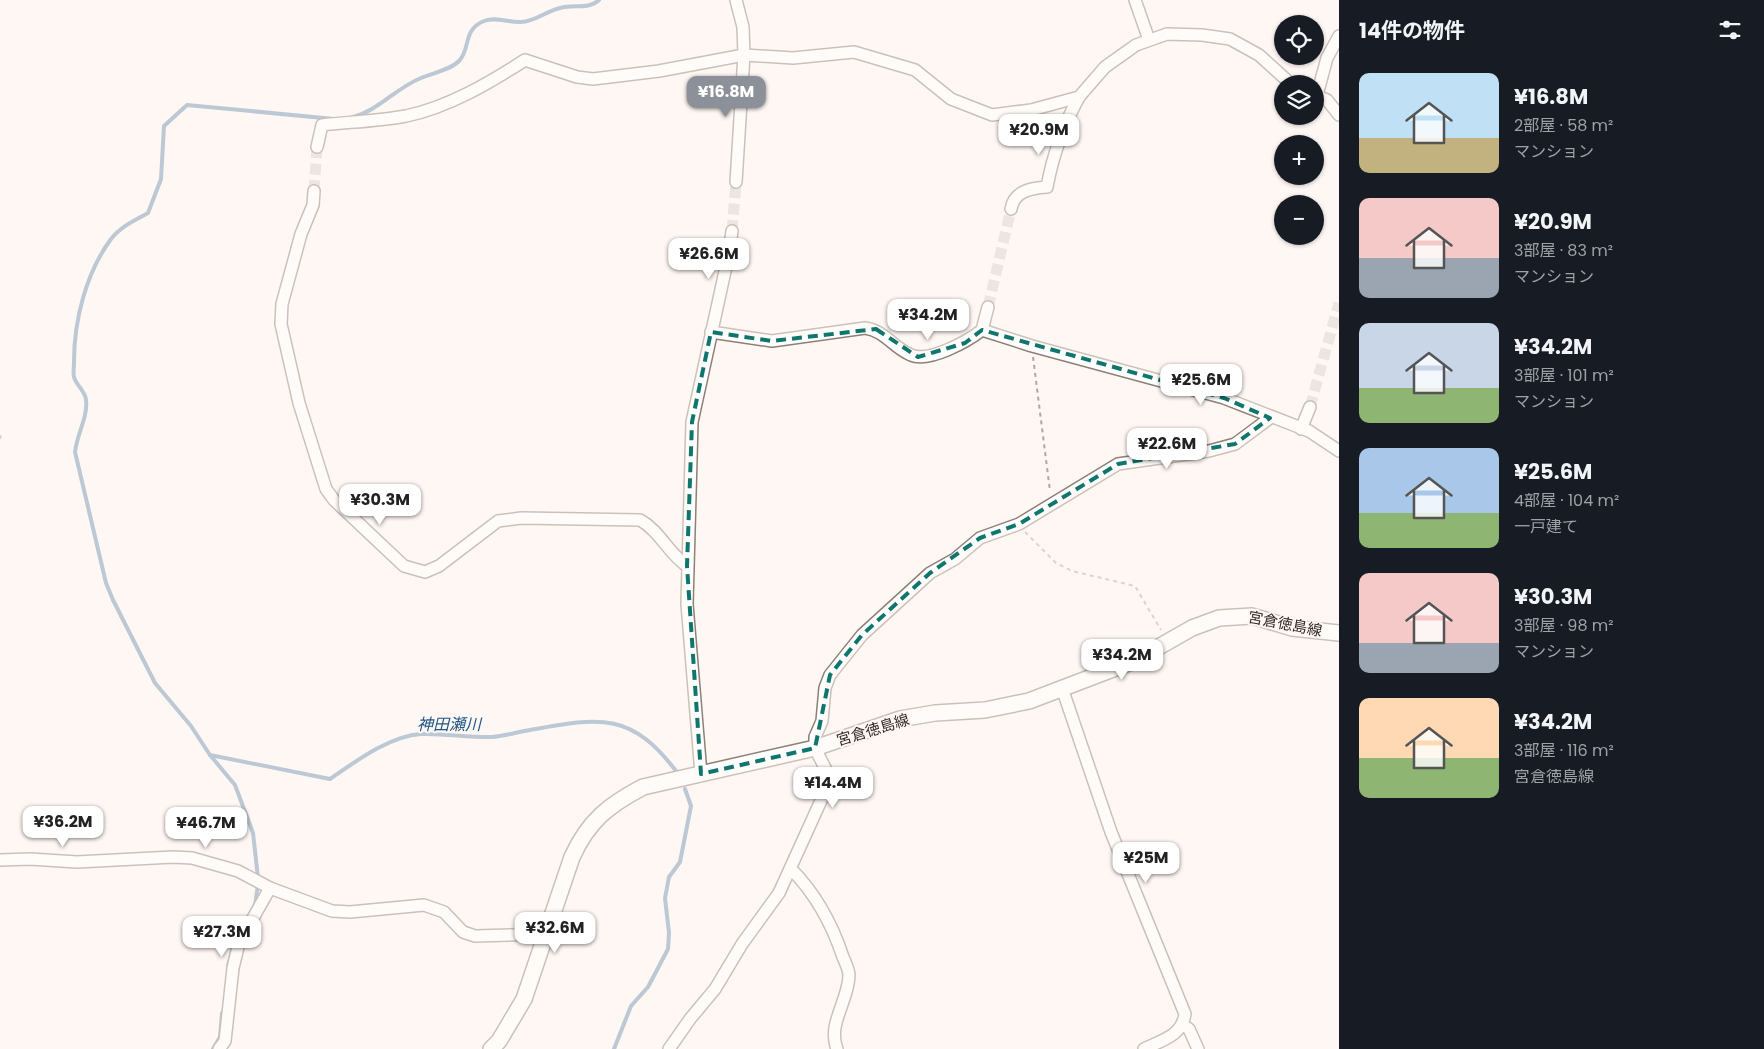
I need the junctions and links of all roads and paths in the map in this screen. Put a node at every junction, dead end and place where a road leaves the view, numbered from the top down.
1 (736, 0) edge
2 (1135, 0) edge
3 (1339, 36) edge
4 (1149, 40) junction
5 (744, 55) junction
6 (1281, 75) edge
7 (1322, 75) edge
8 (1079, 97) junction
9 (1324, 99) edge
10 (1339, 115) edge
11 (316, 147) tunnel mouth
12 (736, 182) tunnel mouth
13 (314, 191) tunnel mouth
14 (1010, 209) tunnel mouth
15 (732, 232) tunnel mouth
16 (988, 307) tunnel mouth
17 (982, 330) junction
18 (711, 332) junction
19 (1032, 346) junction
20 (1310, 406) tunnel mouth
21 (1270, 418) junction
22 (1301, 429) junction
23 (2, 435) dead end
24 (0, 439) edge
25 (1339, 451) edge
26 (1050, 504) junction
27 (1019, 524) junction
28 (687, 566) junction
29 (1339, 633) edge
30 (1168, 643) junction
31 (1062, 688) junction
32 (815, 748) junction
33 (701, 774) junction
34 (0, 860) edge
35 (792, 869) junction
36 (270, 888) junction
37 (546, 934) junction
38 (1183, 1025) junction
39 (219, 1049) edge
40 (491, 1049) edge
41 (669, 1049) edge
42 (837, 1049) edge
43 (1144, 1049) edge
44 (1198, 1049) edge

1 - 5 street
2 - 4 street
3 - 7 street
4 - 6 street
4 - 8 street
5 - 8 street
5 - 11 street
5 - 12 street
8 - 14 street
9 - 10 street
13 - 28 street
15 - 18 street
16 - 17 street
17 - 18 street
17 - 19 street
18 - 28 street
19 - 21 street
19 - 26 path
20 - 22 street
21 - 22 street
21 - 26 street
22 - 25 street
23 - 24 path
26 - 27 street
27 - 30 path
27 - 32 street
28 - 33 street
29 - 30 main road, 宮倉徳島線
30 - 31 main road, 宮倉徳島線
31 - 32 main road, 宮倉徳島線
31 - 38 street
32 - 33 main road, 宮倉徳島線
32 - 35 street
33 - 37 main road, 宮倉徳島線
34 - 36 street
35 - 41 street
35 - 42 street
36 - 37 street
36 - 39 street
37 - 40 main road, 宮倉徳島線
38 - 43 street
38 - 44 street

